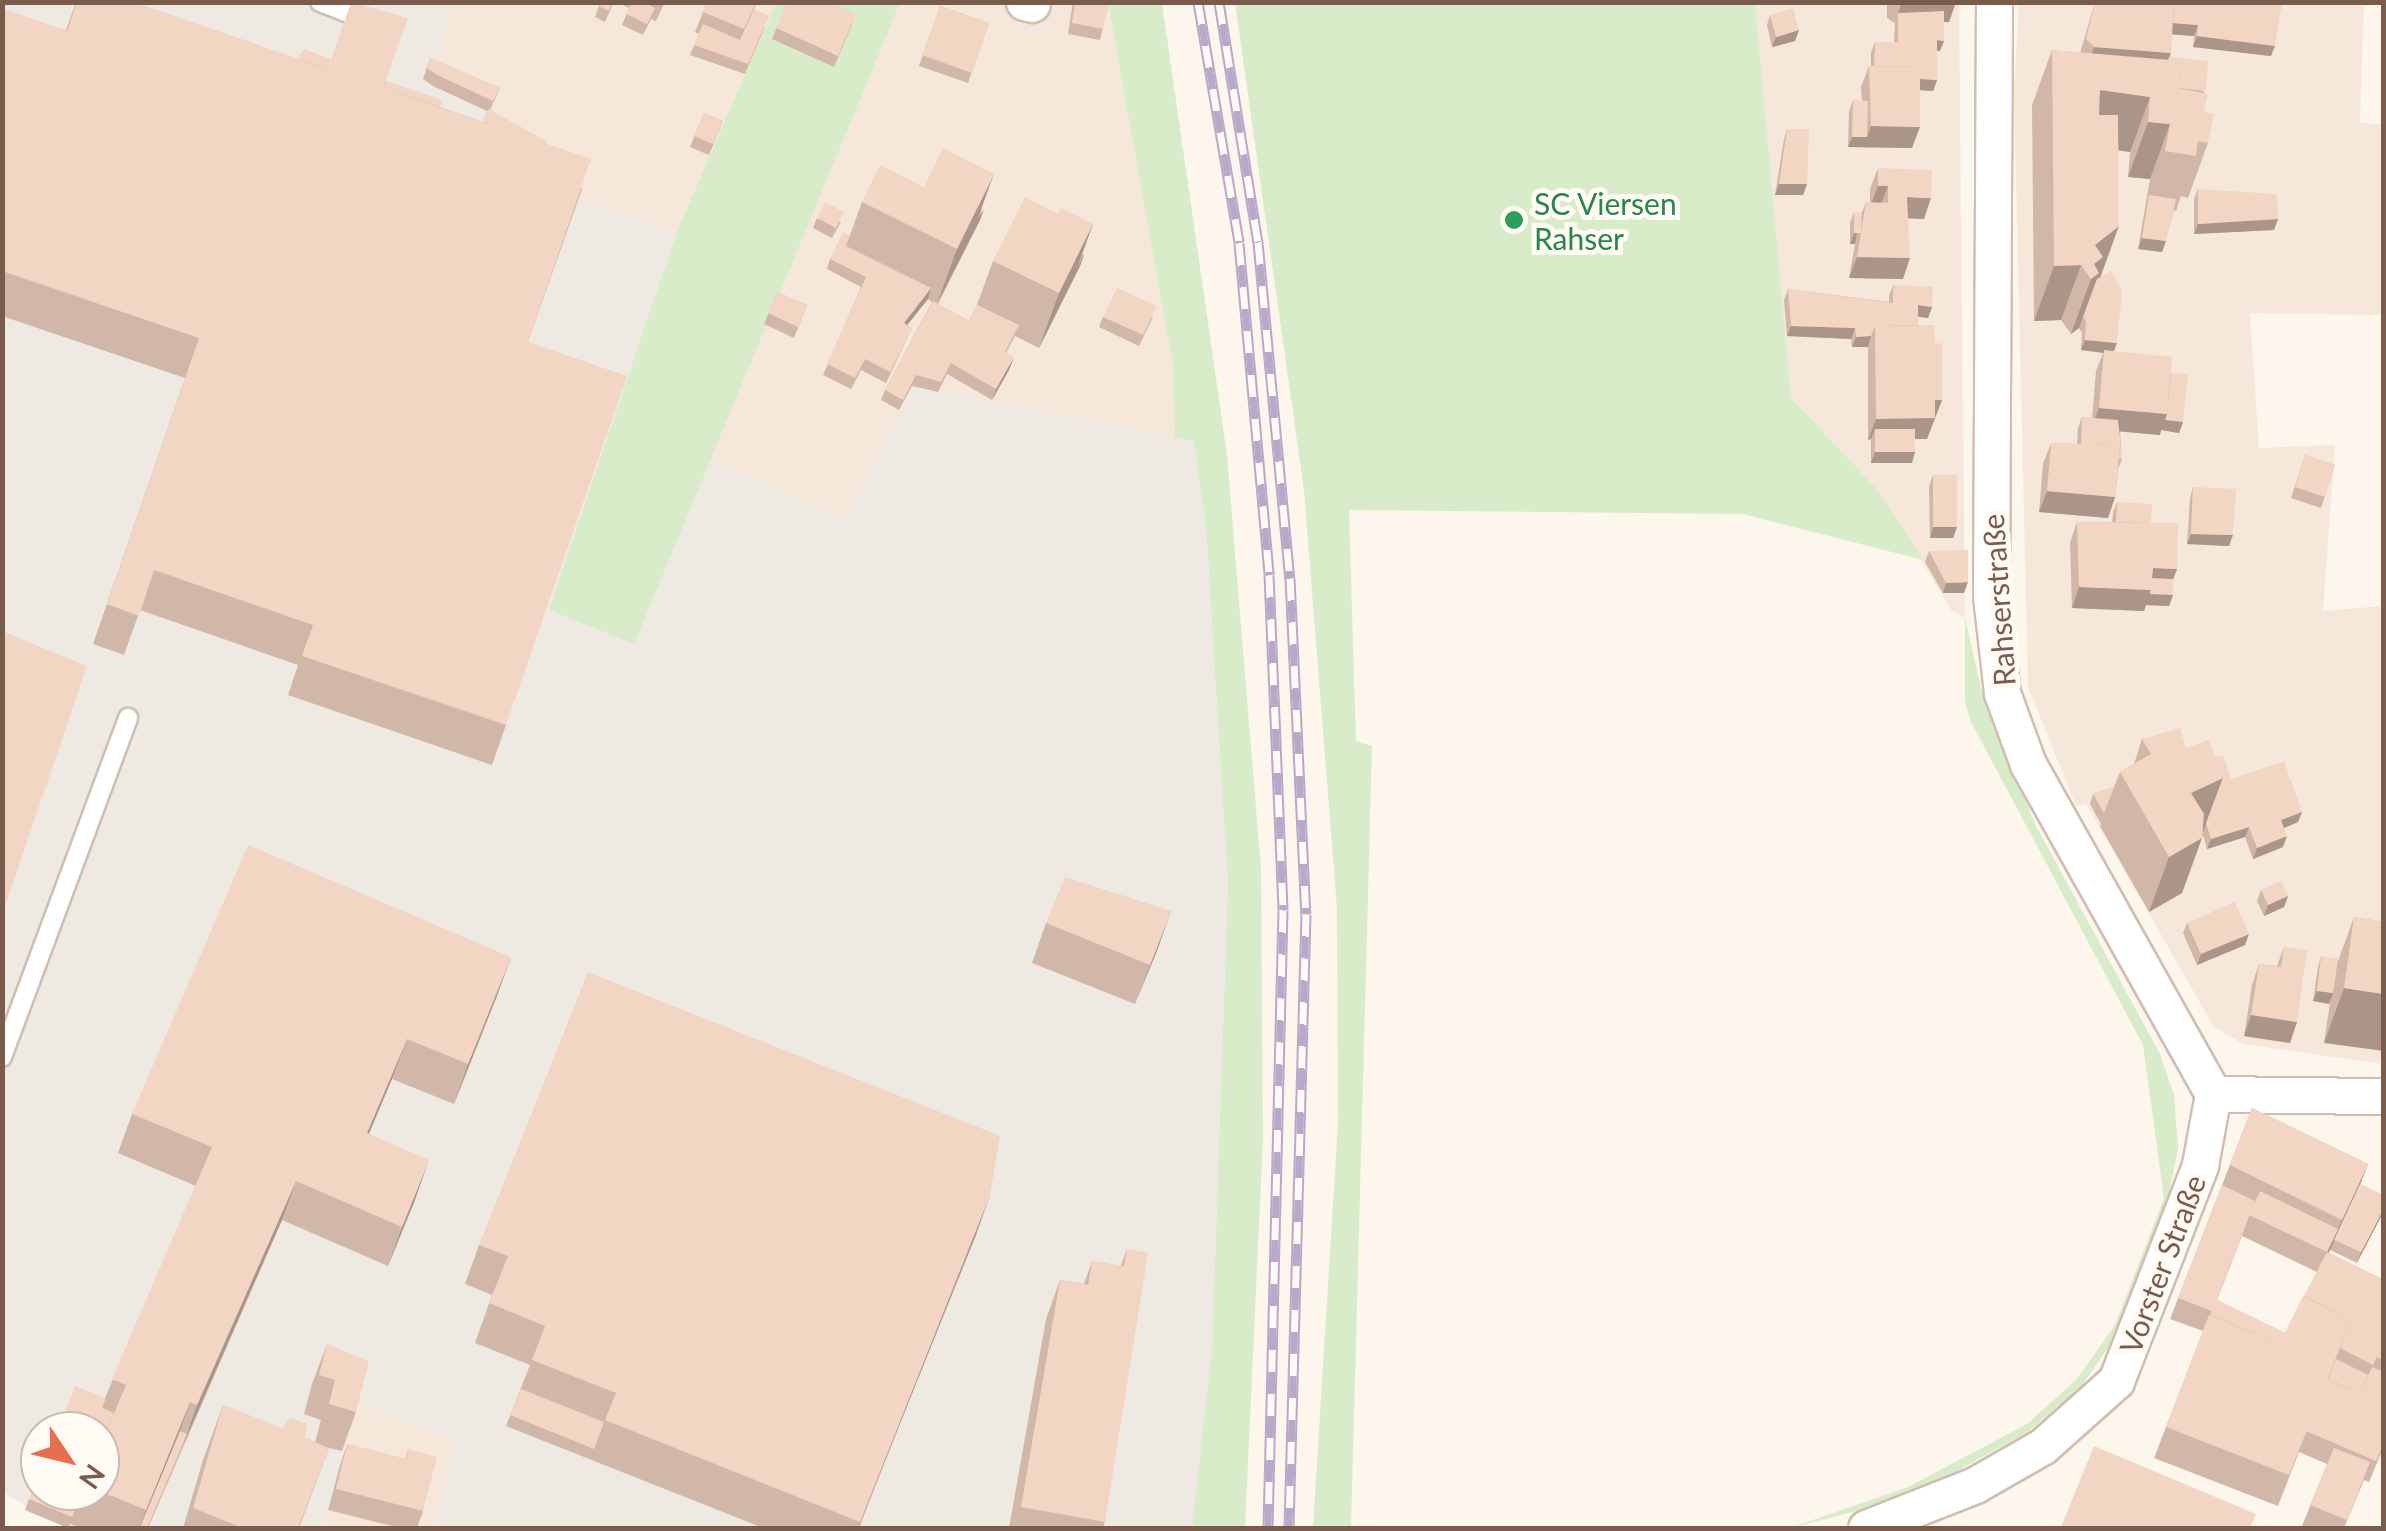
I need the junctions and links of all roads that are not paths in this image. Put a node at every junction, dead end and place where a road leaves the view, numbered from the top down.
1 (320, 2) edge
2 (1994, 2) edge
3 (390, 29) edge
4 (128, 718) dead end
5 (2, 1058) edge
6 (2213, 1094) junction
7 (2384, 1096) edge
8 (1866, 1528) edge

1 - 3 lane
2 - 6 street, Rahserstraße
4 - 5 lane
6 - 7 street
6 - 8 street, Vorster Straße

